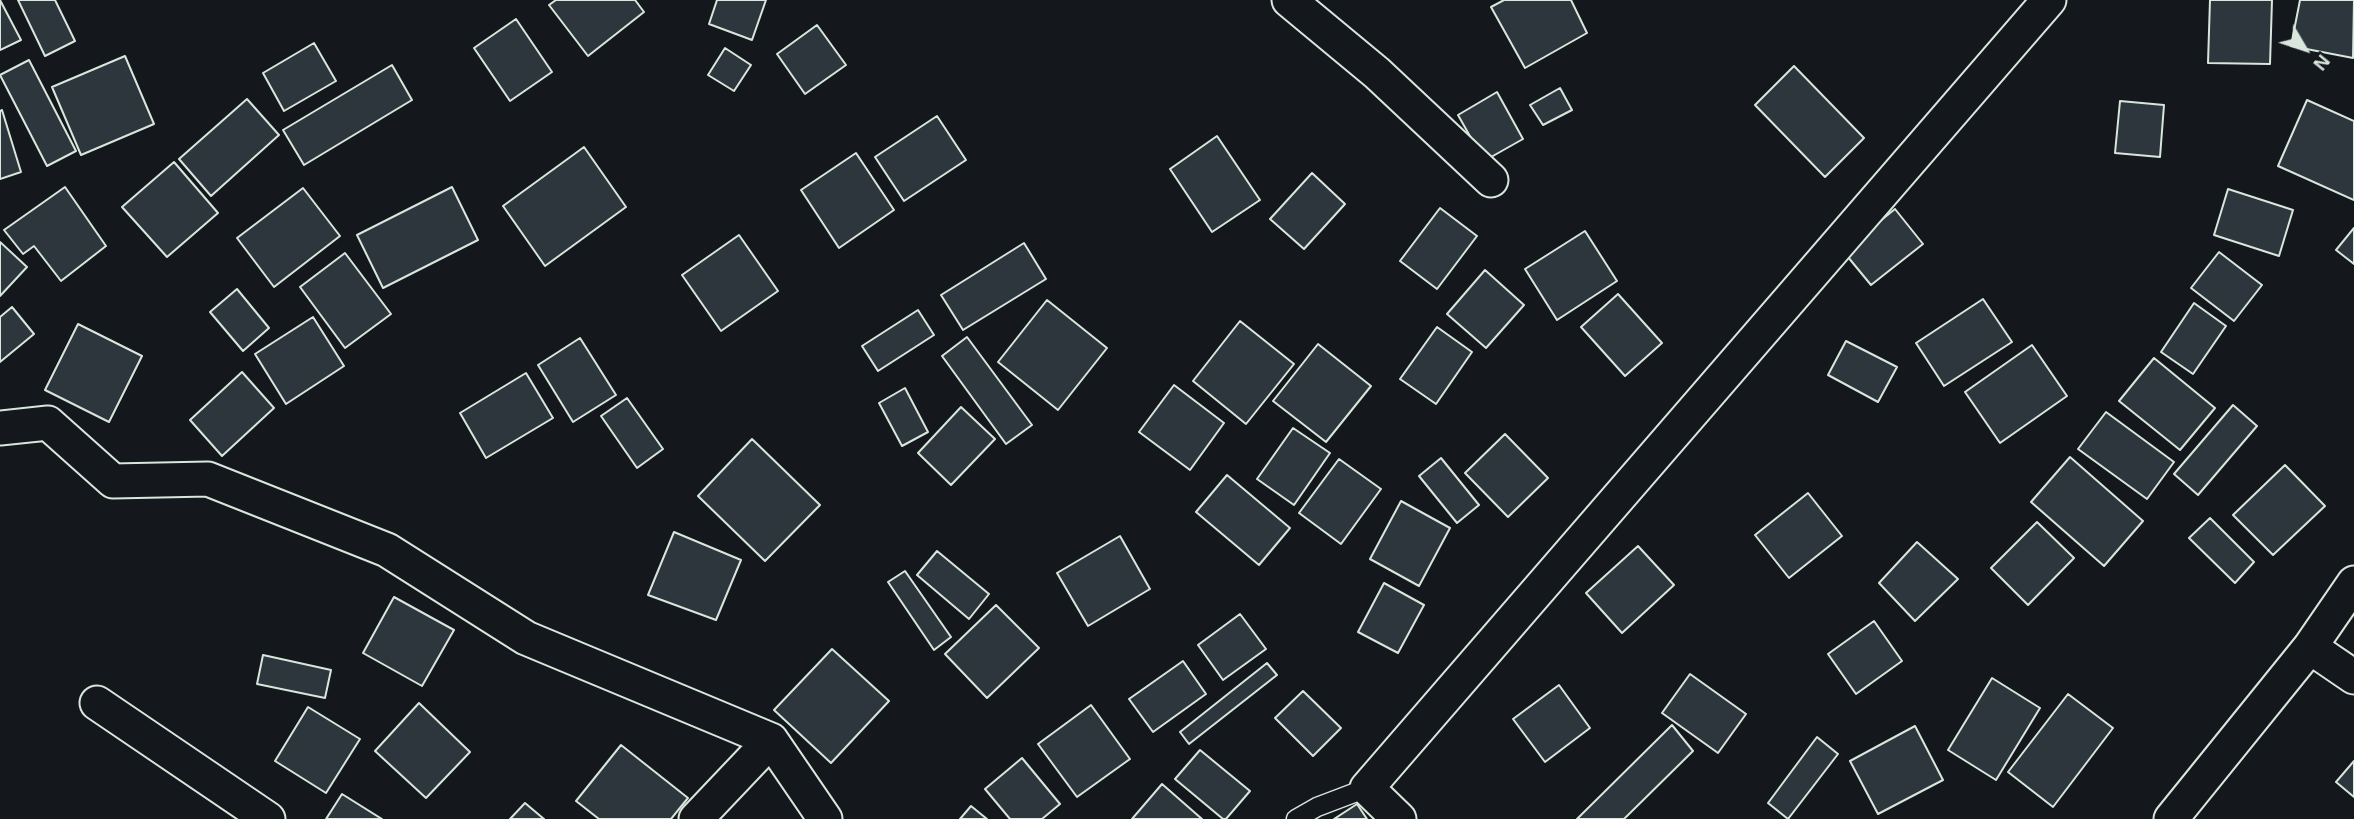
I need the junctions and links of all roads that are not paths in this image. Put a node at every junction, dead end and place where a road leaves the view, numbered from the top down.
1 (1289, 0) edge
2 (2049, 0) edge
3 (1491, 180) dead end
4 (0, 428) edge
5 (2354, 583) edge
6 (2310, 647) junction
7 (2354, 677) edge
8 (97, 703) dead end
9 (771, 740) junction
10 (1367, 788) junction
11 (268, 819) edge
12 (696, 819) edge
13 (825, 819) edge
14 (1296, 819) edge
15 (1399, 819) edge
16 (2171, 819) edge

1 - 3 street
2 - 10 street
4 - 9 street
5 - 6 street
6 - 7 street
6 - 16 street
8 - 11 street
9 - 12 street
9 - 13 street
10 - 14 lane
10 - 15 street

